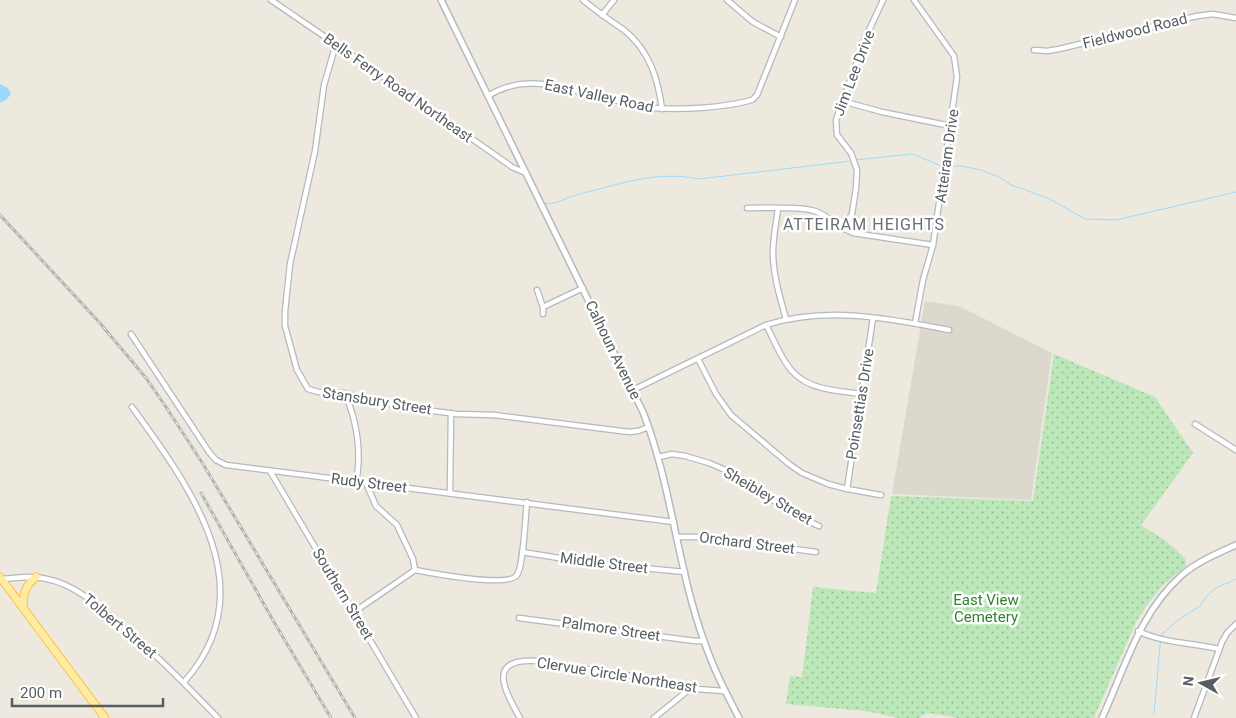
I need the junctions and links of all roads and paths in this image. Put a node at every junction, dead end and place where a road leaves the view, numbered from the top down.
1 (271, 0) edge
2 (441, 0) edge
3 (583, 0) edge
4 (614, 0) edge
5 (727, 0) edge
6 (796, 0) edge
7 (883, 0) edge
8 (914, 0) edge
9 (602, 15) junction
10 (1236, 18) edge
11 (781, 37) junction
12 (336, 44) junction
13 (1034, 50) dead end
14 (488, 96) junction
15 (842, 101) junction
16 (662, 109) junction
17 (951, 126) junction
18 (526, 173) junction
19 (747, 208) dead end
20 (778, 209) junction
21 (843, 229) junction
22 (934, 245) junction
23 (583, 288) junction
24 (537, 290) dead end
25 (543, 307) junction
26 (543, 314) dead end
27 (873, 318) junction
28 (786, 319) junction
29 (914, 323) junction
30 (766, 326) junction
31 (949, 330) dead end
32 (131, 334) dead end
33 (698, 358) junction
34 (633, 390) junction
35 (345, 394) junction
36 (861, 394) junction
37 (132, 407) dead end
38 (451, 413) junction
39 (1195, 424) dead end
40 (649, 427) junction
41 (1236, 450) edge
42 (659, 457) junction
43 (270, 471) junction
44 (356, 482) junction
45 (366, 483) junction
46 (847, 489) junction
47 (450, 493) junction
48 (880, 495) dead end
49 (527, 502) junction
50 (674, 522) junction
51 (819, 526) dead end
52 (677, 537) junction
53 (1236, 544) edge
54 (522, 552) junction
55 (816, 552) dead end
56 (415, 570) junction
57 (685, 572) junction
58 (36, 577) junction
59 (0, 579) edge
60 (23, 608) junction
61 (354, 612) junction
62 (519, 618) dead end
63 (1236, 624) edge
64 (1138, 631) junction
65 (703, 641) junction
66 (1219, 649) junction
67 (184, 682) junction
68 (691, 688) junction
69 (724, 691) junction
70 (105, 718) edge
71 (218, 718) edge
72 (416, 718) edge
73 (520, 718) edge
74 (654, 718) edge
75 (739, 718) edge
76 (1102, 718) edge
77 (1194, 718) edge

1 - 12 street, Bells Ferry Road Northeast
2 - 14 street, Calhoun Avenue
3 - 9 street
4 - 9 street
5 - 11 street
6 - 11 street, East Valley Road
7 - 15 street, Jim Lee Drive
8 - 17 street, Atteiram Drive
9 - 16 street
10 - 13 street, Fieldwood Road
11 - 16 street, East Valley Road
12 - 18 street, Bells Ferry Road Northeast
12 - 35 street, Stansbury Street
14 - 16 street, East Valley Road
14 - 18 street, Calhoun Avenue
15 - 17 street
15 - 21 street, Jim Lee Drive
17 - 22 street, Atteiram Drive
18 - 23 street, Calhoun Avenue
19 - 20 street
20 - 21 street
20 - 28 street
21 - 22 street
22 - 29 street, Atteiram Drive
23 - 25 street
23 - 34 street, Calhoun Avenue
24 - 25 street
25 - 26 street
27 - 28 street
27 - 29 street
27 - 36 street, Poinsettias Drive
28 - 30 street
29 - 31 street
30 - 33 street
30 - 36 street
32 - 43 street, Rudy Street
33 - 34 street
33 - 46 street
34 - 40 street, Calhoun Avenue
35 - 38 street, Stansbury Street
35 - 44 street
36 - 46 street, Poinsettias Drive
37 - 67 street
38 - 40 street, Stansbury Street
38 - 47 street
39 - 41 street
40 - 42 street, Calhoun Avenue
42 - 50 street, Calhoun Avenue
42 - 51 street, Sheibley Street
43 - 44 street, Rudy Street
43 - 61 street, Southern Street
44 - 45 street, Rudy Street
45 - 47 street, Rudy Street
45 - 56 street
46 - 48 street
47 - 49 street, Rudy Street
49 - 50 street, Rudy Street
49 - 54 street
50 - 52 street, Calhoun Avenue
52 - 55 street, Orchard Street
52 - 57 street, Calhoun Avenue
53 - 64 street
54 - 56 street
54 - 57 street, Middle Street
56 - 61 street
57 - 65 street, Calhoun Avenue
58 - 59 street, Tolbert Street
58 - 60 main road
58 - 67 street, Tolbert Street
59 - 60 main road
60 - 70 main road
61 - 72 street, Southern Street
62 - 65 street, Palmore Street
63 - 66 street
64 - 66 street
64 - 76 street
65 - 69 street, Calhoun Avenue
66 - 77 street
67 - 71 street, Tolbert Street
68 - 69 street, Clervue Circle Northeast
68 - 73 street, Clervue Circle Northeast
68 - 74 street
69 - 75 street, Calhoun Avenue

